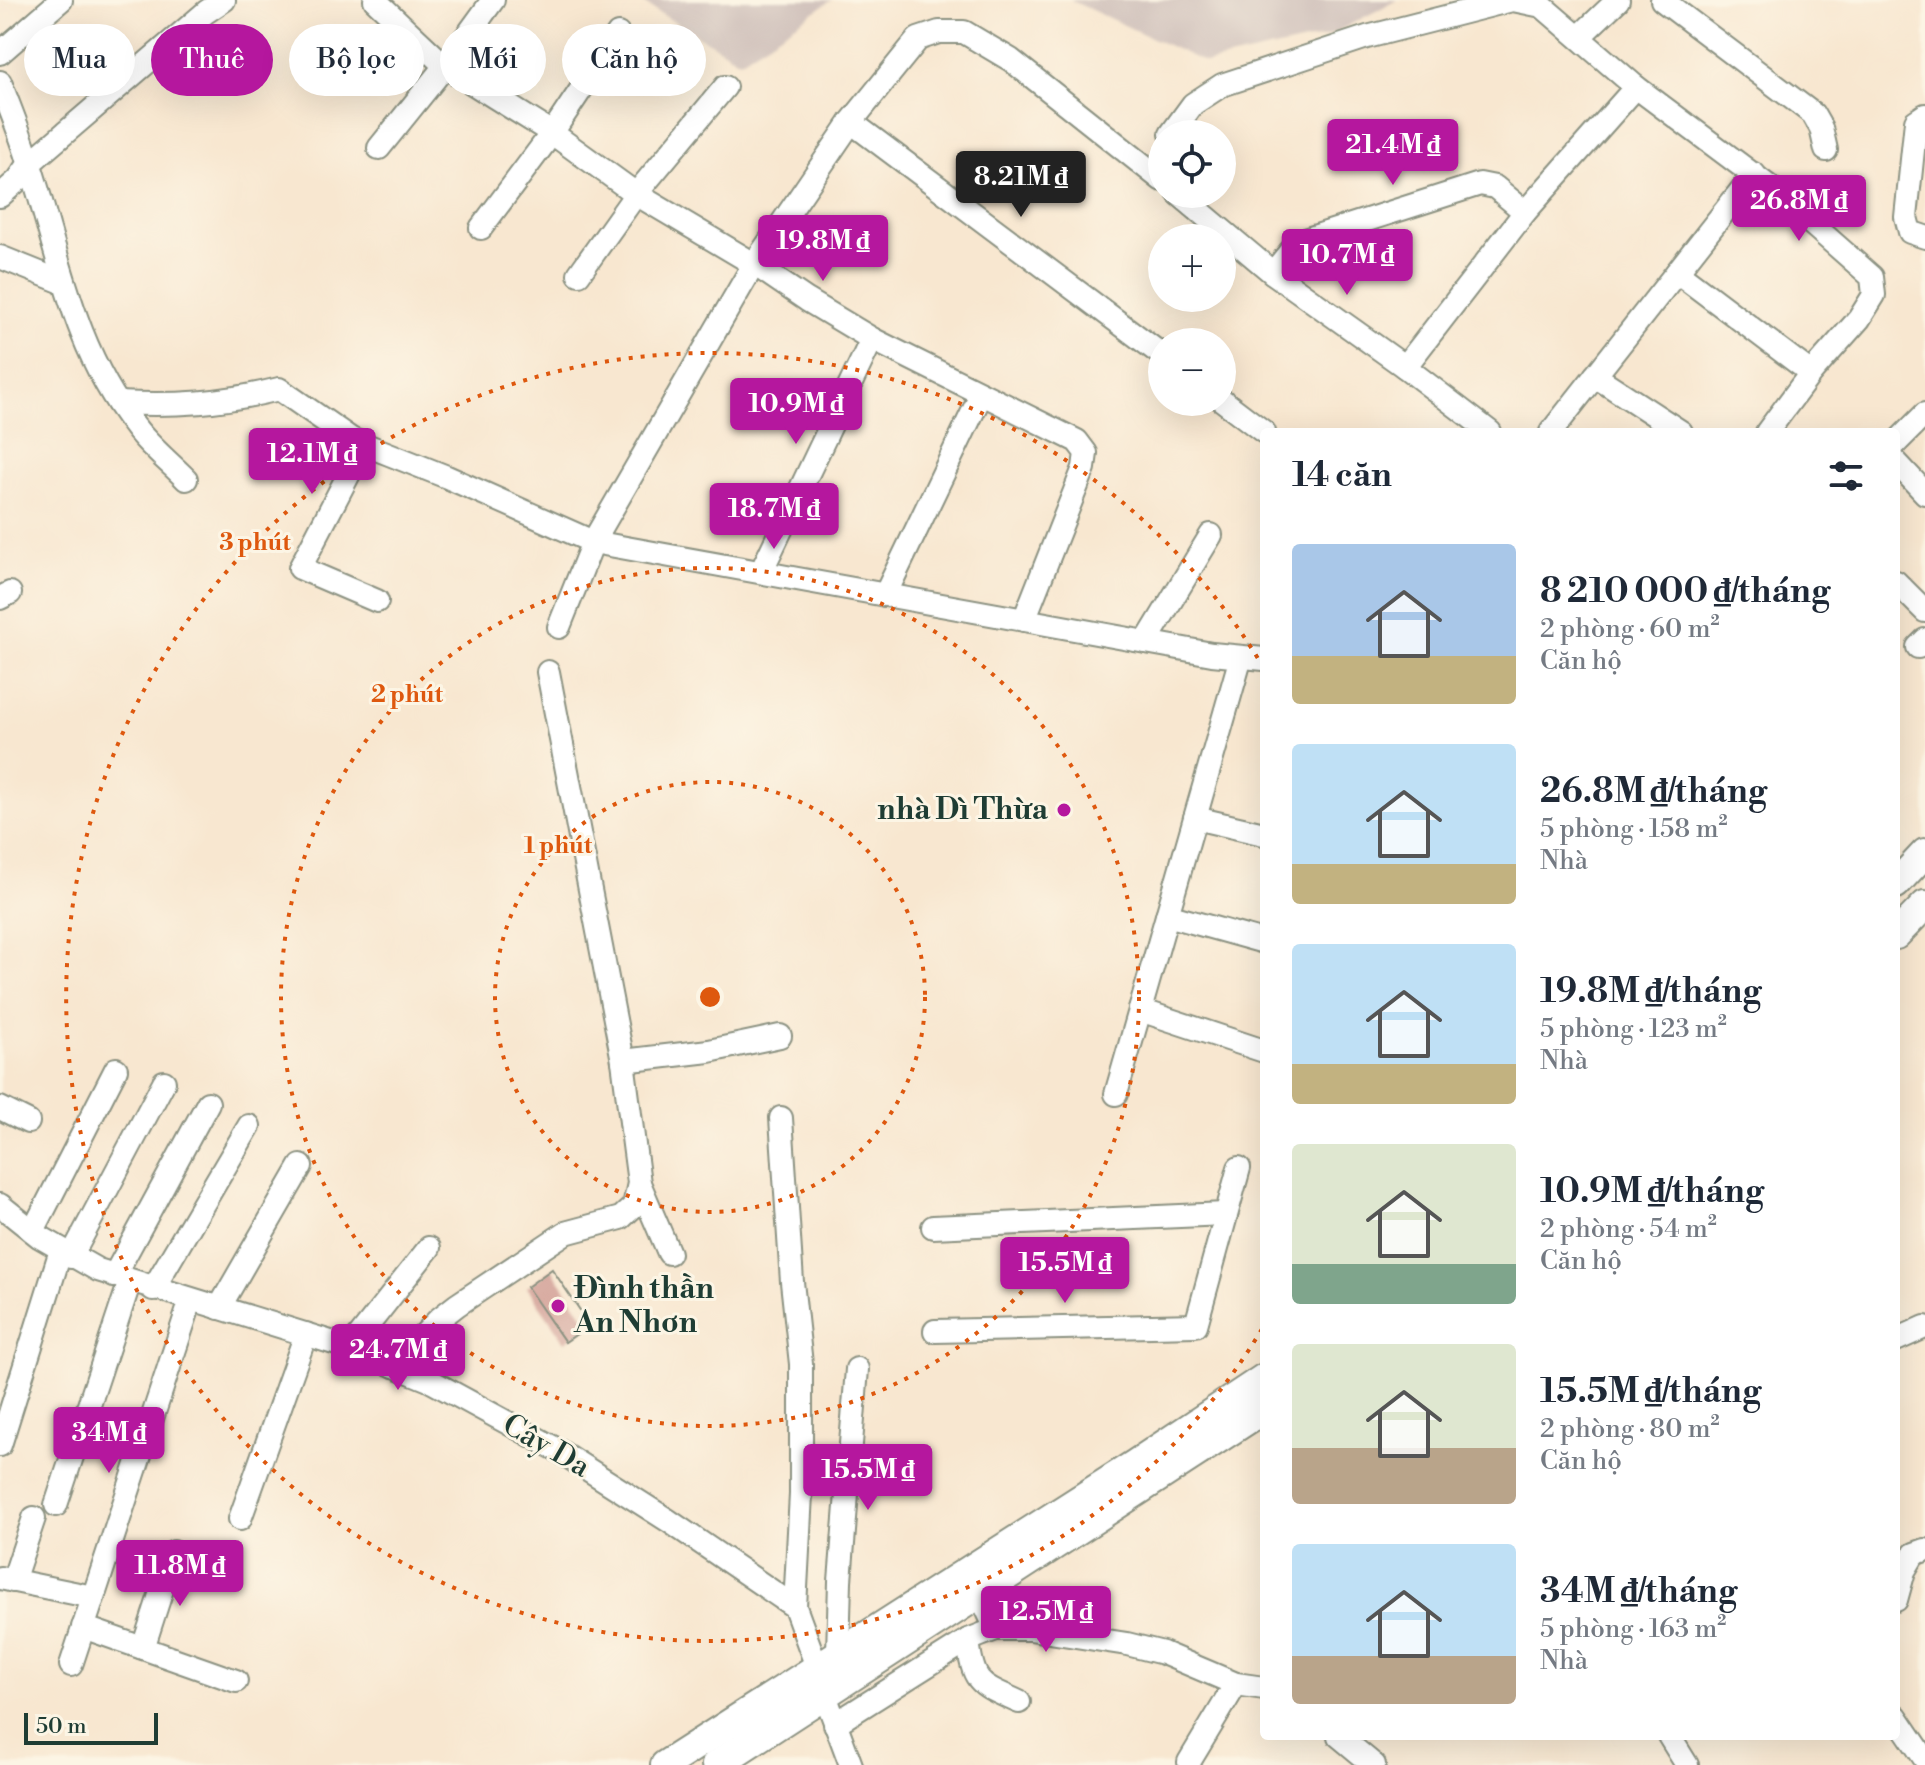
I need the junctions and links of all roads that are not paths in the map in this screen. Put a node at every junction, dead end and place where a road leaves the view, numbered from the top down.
1 (61, 0) edge
2 (224, 0) edge
3 (493, 0) edge
4 (1513, 0) edge
5 (1618, 0) edge
6 (1662, 0) edge
7 (388, 5) edge
8 (476, 24) edge
9 (1579, 37) junction
10 (0, 53) edge
11 (440, 61) edge
12 (440, 72) edge
13 (0, 82) edge
14 (725, 87) dead end
15 (1636, 87) junction
16 (493, 96) edge
17 (577, 96) edge
18 (1925, 115) edge
19 (1181, 120) edge
20 (851, 122) junction
21 (552, 133) junction
22 (379, 148) dead end
23 (1826, 150) dead end
24 (1148, 160) edge
25 (30, 163) junction
26 (1144, 165) junction
27 (1148, 168) edge
28 (1754, 174) junction
29 (636, 194) junction
30 (0, 196) edge
31 (1196, 208) edge
32 (1525, 212) junction
33 (481, 228) dead end
34 (1925, 237) edge
35 (0, 257) edge
36 (754, 264) junction
37 (1677, 272) junction
38 (1273, 273) junction
39 (579, 274) dead end
40 (62, 282) junction
41 (872, 339) junction
42 (1148, 345) edge
43 (1405, 367) junction
44 (1811, 373) junction
45 (1595, 376) junction
46 (981, 395) junction
47 (118, 403) junction
48 (1236, 411) edge
49 (1925, 414) edge
50 (1485, 428) edge
51 (1554, 428) edge
52 (1675, 428) edge
53 (1770, 428) edge
54 (1260, 429) edge
55 (1900, 439) edge
56 (364, 445) junction
57 (1900, 466) edge
58 (186, 479) dead end
59 (1925, 493) edge
60 (1211, 535) dead end
61 (593, 542) junction
62 (761, 572) junction
63 (1900, 586) edge
64 (885, 595) junction
65 (377, 601) dead end
66 (1925, 611) edge
67 (1024, 620) junction
68 (559, 627) dead end
69 (1146, 642) junction
70 (1253, 658) edge
71 (548, 672) dead end
72 (1195, 818) junction
73 (1260, 833) edge
74 (1925, 853) edge
75 (1900, 880) edge
76 (1925, 905) edge
77 (1167, 915) junction
78 (1900, 931) edge
79 (1260, 941) edge
80 (1140, 1010) junction
81 (780, 1036) dead end
82 (1260, 1050) edge
83 (623, 1061) junction
84 (116, 1069) dead end
85 (164, 1082) dead end
86 (1116, 1094) dead end
87 (208, 1103) dead end
88 (0, 1108) edge
89 (781, 1118) dead end
90 (28, 1122) dead end
91 (249, 1126) dead end
92 (301, 1166) dead end
93 (1239, 1168) dead end
94 (639, 1183) junction
95 (0, 1205) edge
96 (1225, 1214) junction
97 (933, 1227) dead end
98 (33, 1231) junction
99 (429, 1248) dead end
100 (669, 1253) dead end
101 (66, 1254) junction
102 (122, 1278) junction
103 (153, 1289) junction
104 (191, 1300) junction
105 (219, 1308) junction
106 (1925, 1327) edge
107 (935, 1331) dead end
108 (306, 1334) junction
109 (1900, 1338) edge
110 (350, 1348) junction
111 (394, 1366) junction
112 (857, 1369) dead end
113 (1260, 1381) edge
114 (1260, 1412) edge
115 (0, 1445) edge
116 (56, 1505) dead end
117 (34, 1518) dead end
118 (240, 1519) dead end
119 (1925, 1550) edge
120 (174, 1552) dead end
121 (6, 1580) edge
122 (1900, 1586) edge
123 (980, 1594) junction
124 (93, 1597) junction
125 (795, 1607) junction
126 (83, 1627) junction
127 (996, 1629) junction
128 (968, 1640) junction
129 (143, 1648) junction
130 (828, 1660) junction
131 (71, 1665) dead end
132 (236, 1681) dead end
133 (1236, 1684) junction
134 (1260, 1687) edge
135 (825, 1695) junction
136 (1019, 1702) dead end
137 (1900, 1722) edge
138 (835, 1724) junction
139 (1344, 1740) edge
140 (1671, 1740) edge
141 (1925, 1759) edge
142 (1189, 1762) dead end
143 (665, 1765) edge
144 (716, 1765) edge
145 (851, 1765) edge
146 (1374, 1765) edge
147 (1687, 1765) edge

1 - 10 street
2 - 25 street
3 - 8 street
4 - 9 street
4 - 19 street
5 - 9 street
6 - 23 street
7 - 11 street
9 - 15 street
12 - 22 street
13 - 25 street
14 - 29 street
15 - 28 street
15 - 32 street
16 - 21 street
17 - 21 street
18 - 34 street
20 - 26 street
20 - 36 street
20 - 42 street
21 - 29 street
21 - 33 street
24 - 26 street
25 - 30 street
25 - 40 street
26 - 27 street
28 - 37 street
28 - 44 street
29 - 36 street
29 - 39 street
31 - 38 street
32 - 38 street
32 - 43 street
35 - 40 street
36 - 41 street
36 - 61 street
37 - 44 street
37 - 45 street
38 - 43 street
40 - 47 street
41 - 46 street
41 - 62 street
43 - 50 street
44 - 53 street
45 - 51 street
45 - 52 street
46 - 64 street
46 - 67 street
47 - 56 street
47 - 58 street
48 - 54 street
49 - 55 street
56 - 61 street
56 - 65 street
57 - 59 street
60 - 69 street
61 - 62 street
61 - 68 street
62 - 64 street
63 - 66 street
64 - 67 street
67 - 69 street
69 - 70 street
70 - 72 street
71 - 83 street
72 - 73 street
72 - 77 street
74 - 75 main road
76 - 78 main road
77 - 79 street
77 - 80 street
80 - 82 street
80 - 86 street
81 - 83 street
83 - 94 street
84 - 98 street
85 - 101 street
87 - 102 street
88 - 90 street
89 - 125 street
91 - 103 street
92 - 105 street
93 - 96 street
94 - 100 street
94 - 111 street
95 - 98 street, Cây Da
96 - 97 street
96 - 107 street
98 - 101 street, Cây Da
99 - 110 street
101 - 102 street, Cây Da
101 - 115 street
102 - 103 street, Cây Da
102 - 116 street
103 - 104 street, Cây Da
104 - 105 street, Cây Da
104 - 124 street
105 - 108 street, Cây Da
106 - 109 street
108 - 110 street, Cây Da
108 - 118 street
110 - 111 street, Cây Da
111 - 125 street, Cây Da
112 - 130 street
113 - 130 main road
114 - 123 main road
117 - 121 street
119 - 122 street
120 - 129 street
121 - 124 street
123 - 127 street
123 - 135 main road
124 - 126 street
125 - 130 street
126 - 129 street
126 - 131 street
127 - 128 street
127 - 133 street
128 - 136 street
128 - 138 street
129 - 132 street
130 - 135 main road
130 - 143 main road
133 - 134 street
133 - 142 street
135 - 138 street
135 - 144 main road
137 - 141 street
138 - 145 street
139 - 146 street
140 - 147 street

